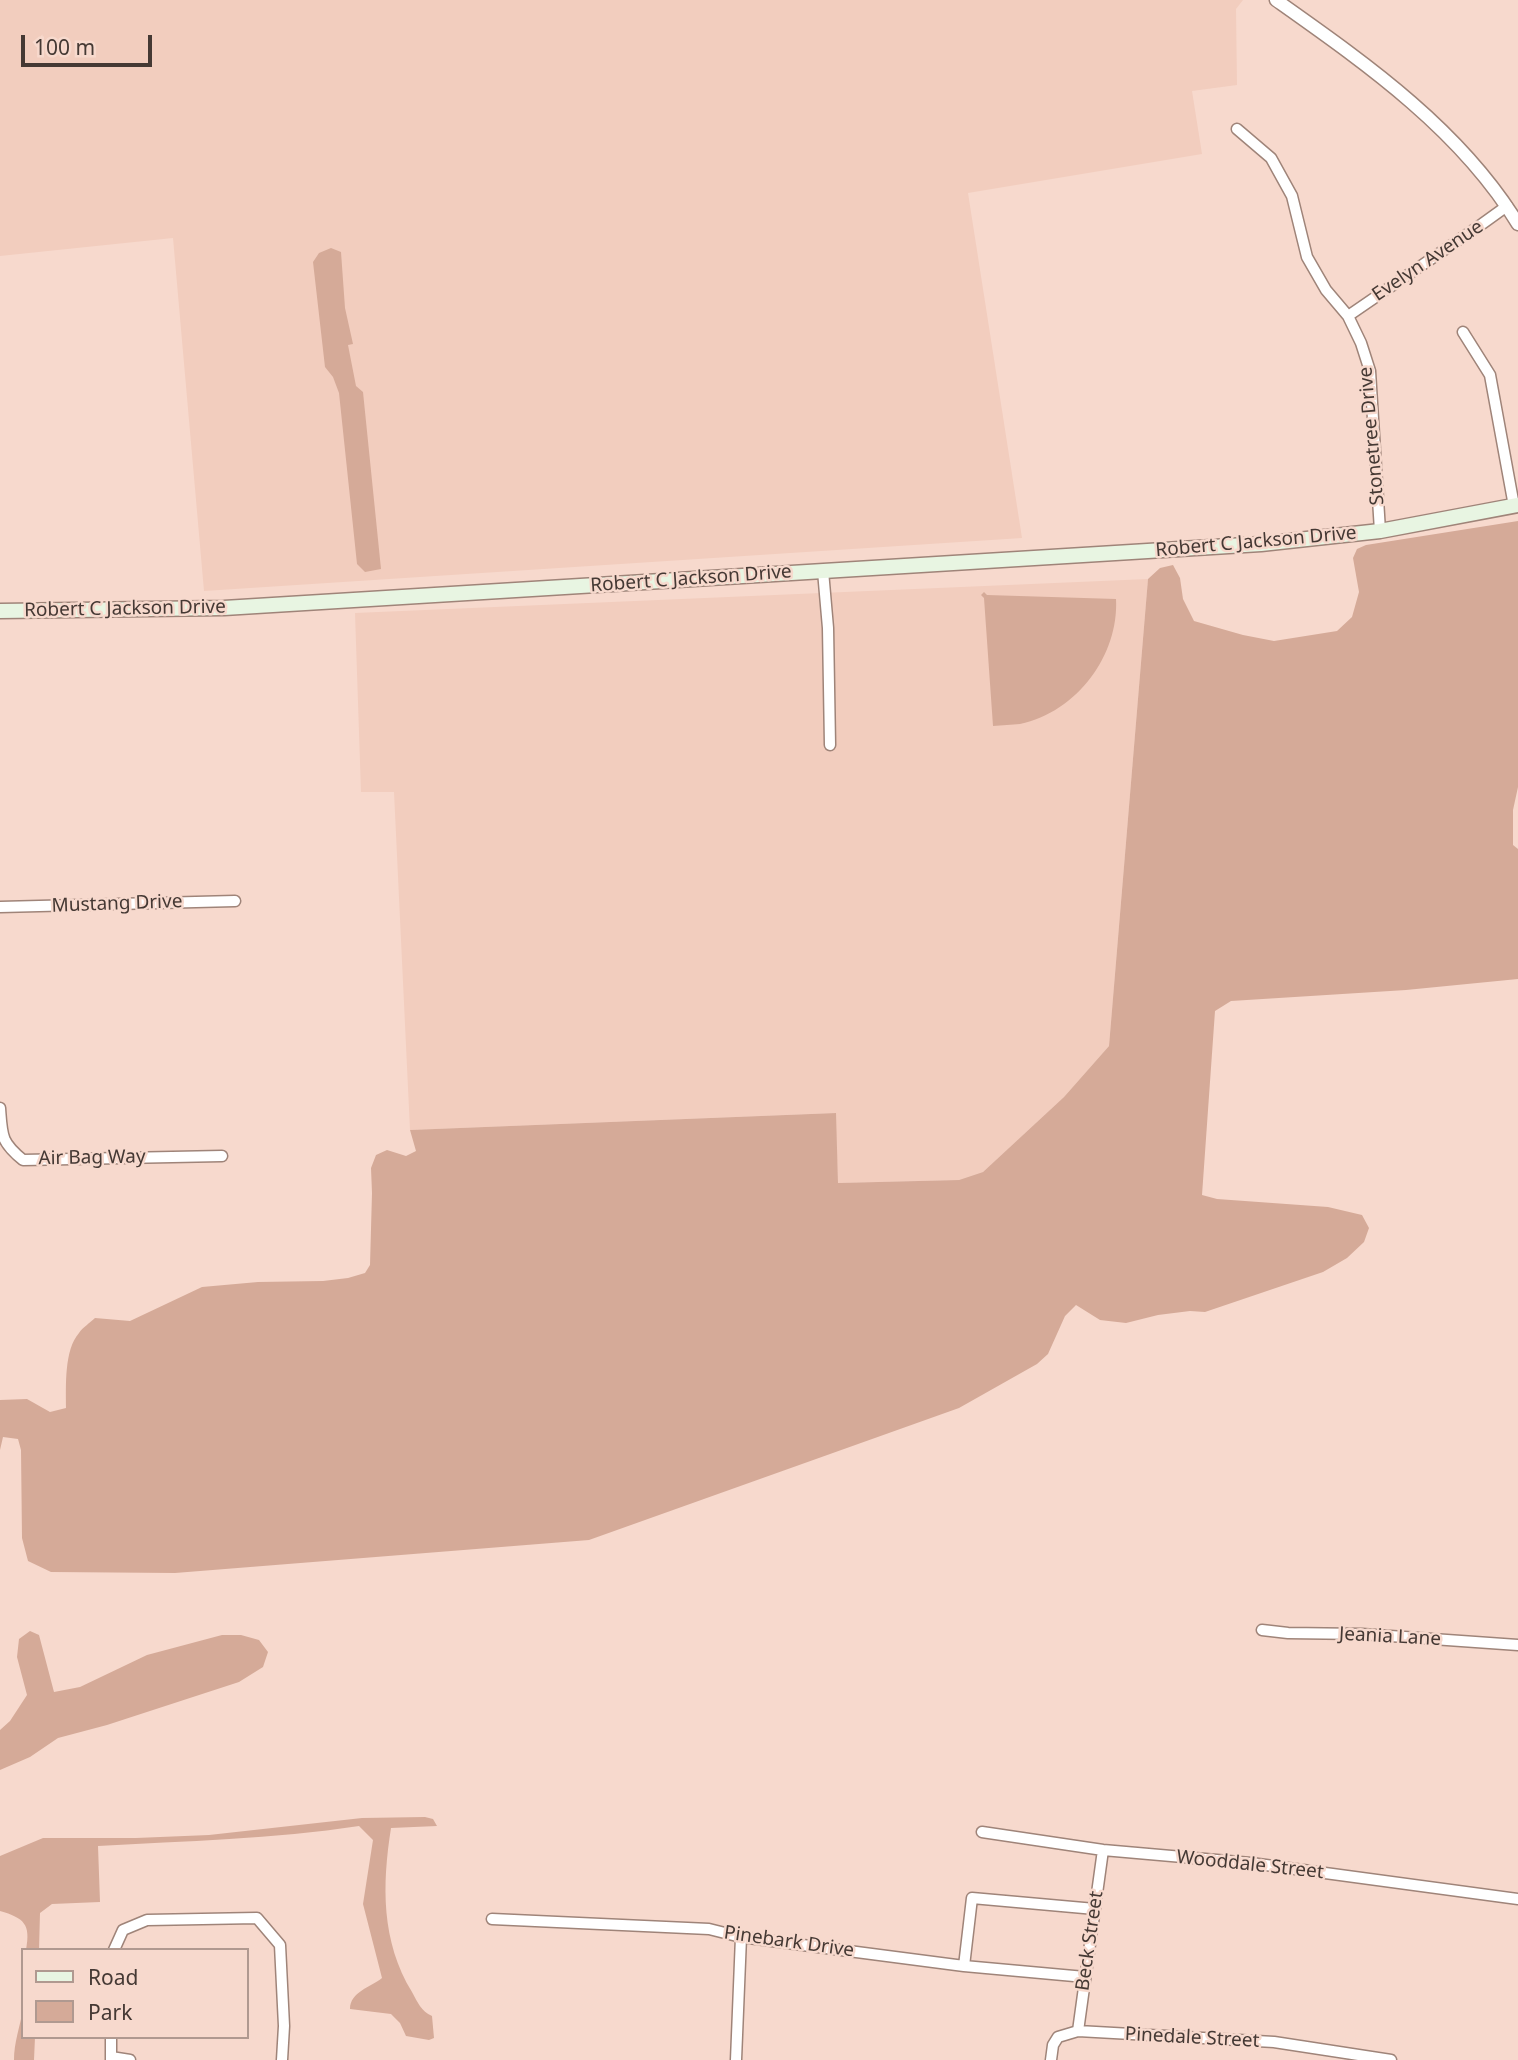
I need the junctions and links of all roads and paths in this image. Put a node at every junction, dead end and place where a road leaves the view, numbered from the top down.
1 (1276, 0) edge
2 (1237, 129) dead end
3 (1507, 206) junction
4 (1518, 224) edge
5 (1348, 316) junction
6 (1463, 332) dead end
7 (1516, 505) edge
8 (1380, 531) junction
9 (823, 571) junction
10 (0, 611) edge
11 (830, 745) dead end
12 (234, 901) dead end
13 (0, 907) edge
14 (0, 1108) edge
15 (222, 1156) dead end
16 (1262, 1630) dead end
17 (1518, 1645) edge
18 (982, 1832) dead end
19 (1103, 1850) junction
20 (1518, 1899) edge
21 (1095, 1909) junction
22 (492, 1919) dead end
23 (741, 1937) junction
24 (115, 1948) edge
25 (964, 1966) junction
26 (1085, 1978) junction
27 (1078, 2031) junction
28 (111, 2039) edge
29 (111, 2058) edge
30 (130, 2060) edge
31 (282, 2060) edge
32 (736, 2060) edge
33 (1051, 2060) edge
34 (1391, 2060) edge

1 - 3 street
2 - 5 street, Stonetree Drive
3 - 4 street
3 - 5 street, Evelyn Avenue
5 - 8 street, Stonetree Drive
6 - 7 street
7 - 8 main road, Robert C Jackson Drive
8 - 9 main road, Robert C Jackson Drive
9 - 10 main road, Robert C Jackson Drive
9 - 11 street
12 - 13 street, Mustang Drive
14 - 15 street, Air Bag Way
16 - 17 street, Jeania Lane
18 - 19 street, Wooddale Street
19 - 20 street, Wooddale Street
19 - 21 street, Beck Street
21 - 25 street
21 - 26 street, Beck Street
22 - 23 street, Pinebark Drive
23 - 25 street, Pinebark Drive
23 - 32 street
24 - 31 street
25 - 26 street, Pinebark Drive
26 - 27 street, Beck Street
27 - 33 street
27 - 34 street, Pinedale Street
28 - 29 street
29 - 30 street

